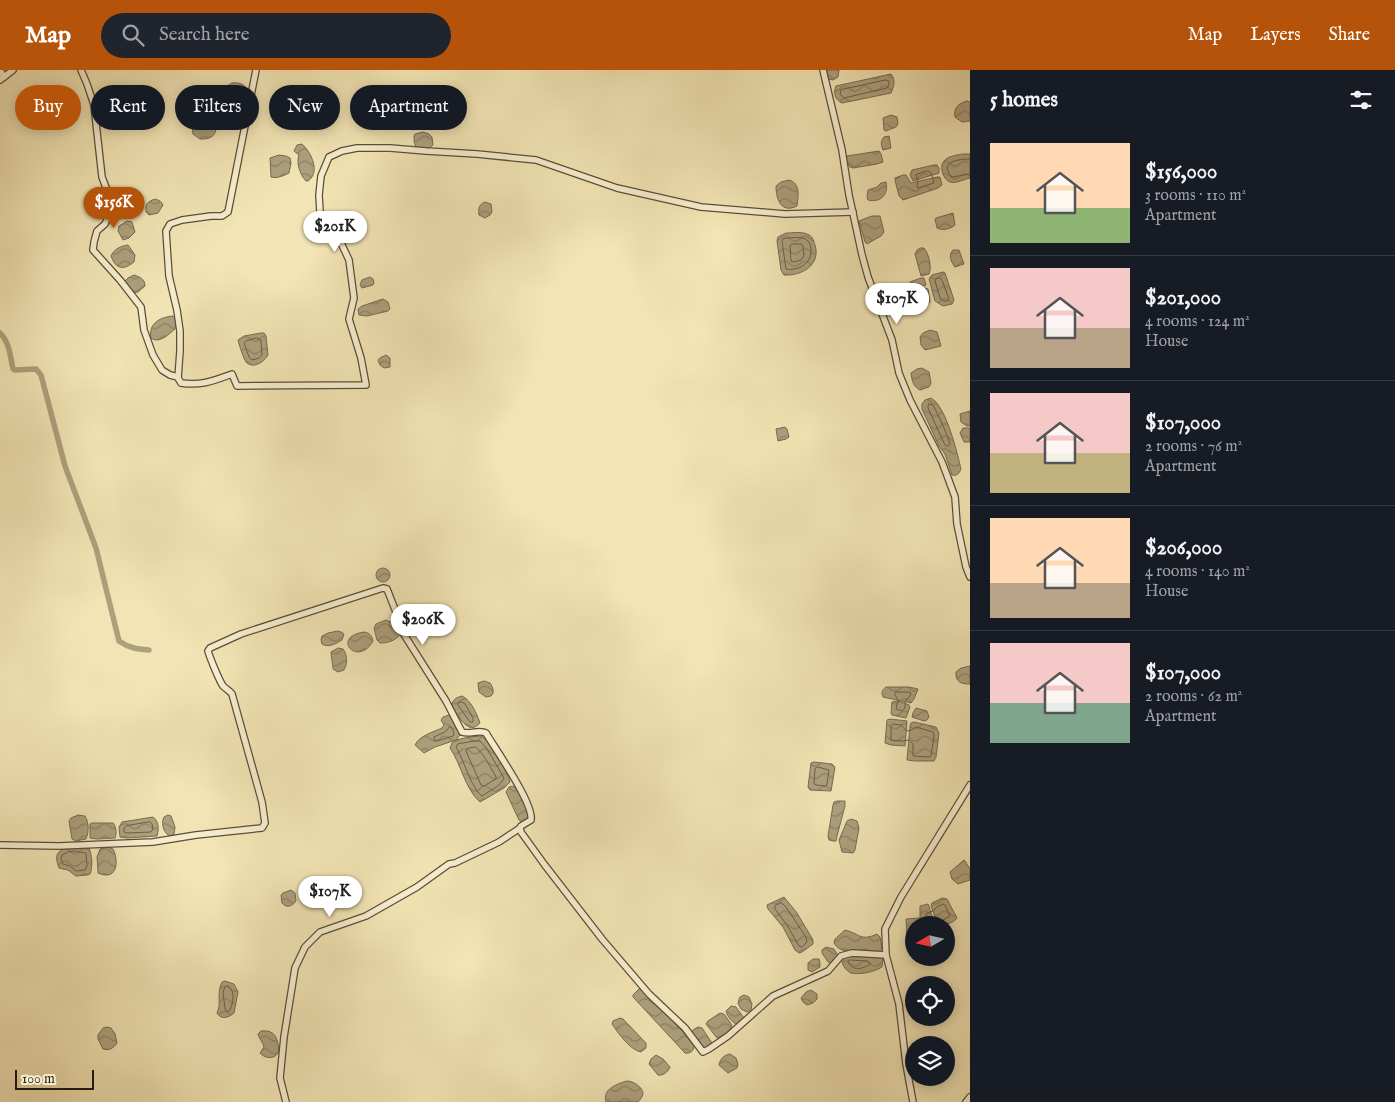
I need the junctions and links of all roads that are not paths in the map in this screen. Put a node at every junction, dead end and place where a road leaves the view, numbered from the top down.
1 (0, 70) edge
2 (13, 70) edge
3 (81, 70) edge
4 (256, 70) edge
5 (822, 70) edge
6 (2, 79) edge
7 (853, 212) junction
8 (178, 377) junction
9 (970, 577) edge
10 (970, 785) edge
11 (520, 828) junction
12 (0, 845) edge
13 (886, 955) junction
14 (970, 1097) edge
15 (286, 1102) edge
16 (913, 1102) edge
17 (966, 1102) edge

1 - 6 street
2 - 6 street
3 - 8 street
4 - 8 street
5 - 7 street
7 - 8 street
7 - 9 street
10 - 13 street
11 - 12 street
11 - 13 street
11 - 15 street
13 - 16 street
14 - 17 street

